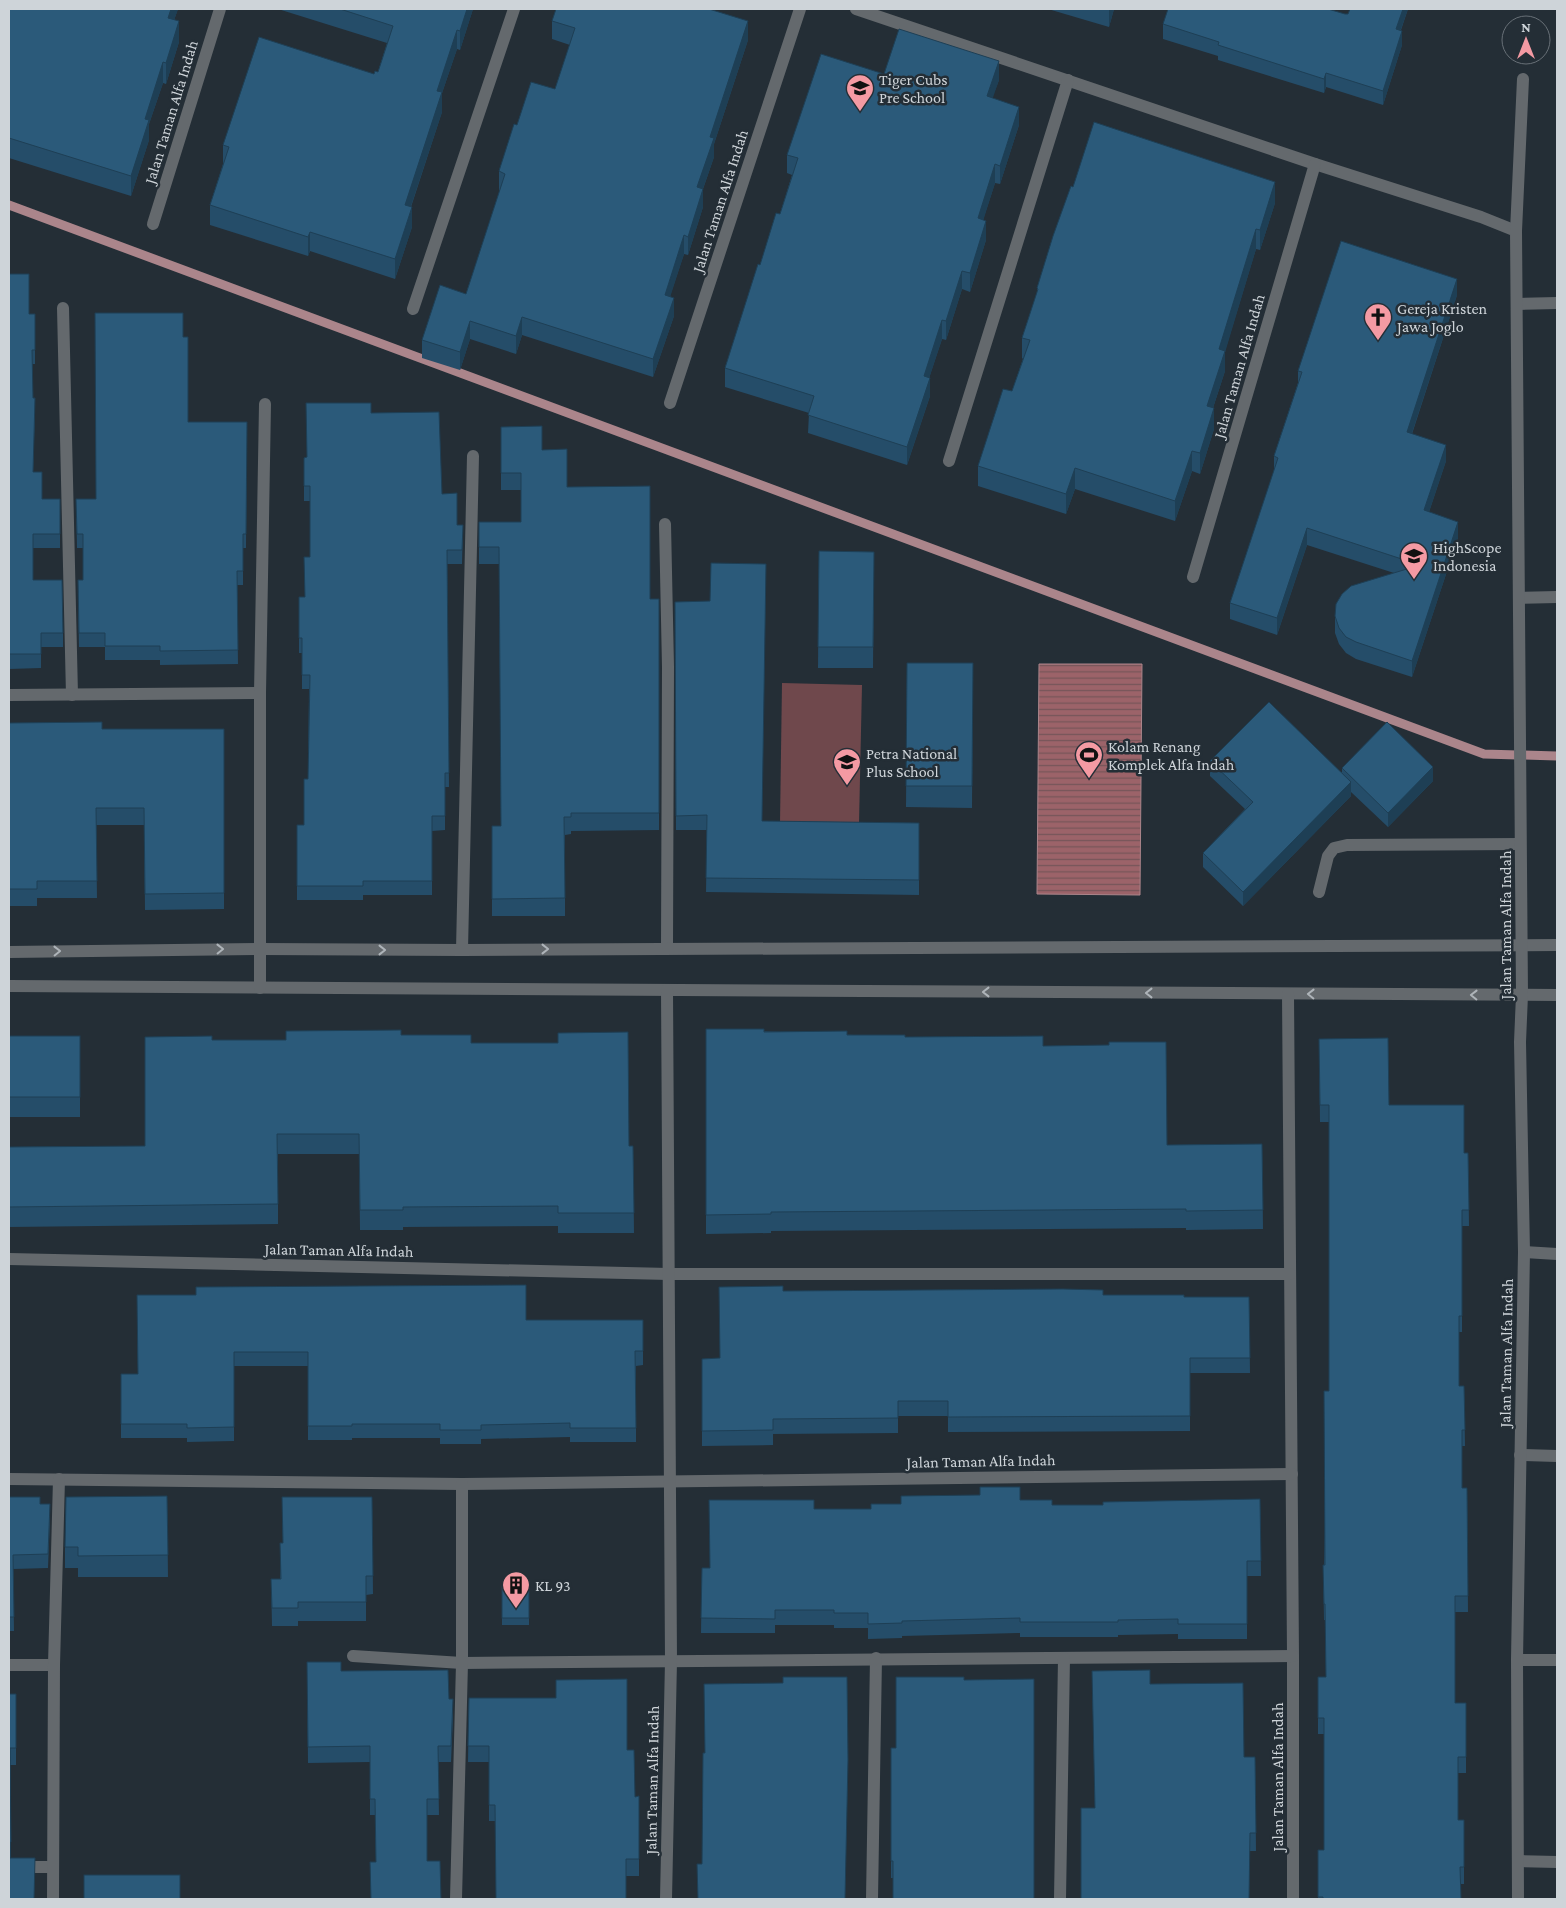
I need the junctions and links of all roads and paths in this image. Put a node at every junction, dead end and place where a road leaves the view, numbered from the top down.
1 (220, 9) edge
2 (514, 9) edge
3 (800, 9) edge
4 (856, 9) edge
5 (1523, 79) dead end
6 (1068, 80) junction
7 (1315, 164) junction
8 (153, 224) dead end
9 (1516, 231) junction
10 (1557, 303) edge
11 (1517, 304) junction
12 (63, 308) dead end
13 (413, 309) dead end
14 (670, 403) dead end
15 (265, 404) dead end
16 (473, 456) dead end
17 (949, 461) dead end
18 (665, 524) dead end
19 (1193, 577) dead end
20 (1557, 597) edge
21 (1519, 598) junction
22 (260, 693) junction
23 (9, 695) edge
24 (72, 695) junction
25 (1520, 844) junction
26 (1320, 892) dead end
27 (1521, 944) junction
28 (1557, 945) edge
29 (668, 948) junction
30 (260, 949) junction
31 (462, 950) junction
32 (9, 952) edge
33 (9, 986) edge
34 (260, 988) junction
35 (668, 990) junction
36 (1288, 994) junction
37 (1522, 995) junction
38 (1557, 995) edge
39 (1524, 1252) junction
40 (1557, 1254) edge
41 (9, 1259) edge
42 (670, 1274) junction
43 (1290, 1274) junction
44 (1520, 1455) junction
45 (1557, 1456) edge
46 (1292, 1474) junction
47 (9, 1480) edge
48 (58, 1480) junction
49 (671, 1481) junction
50 (462, 1484) junction
51 (353, 1656) dead end
52 (1293, 1656) junction
53 (876, 1658) junction
54 (1064, 1658) junction
55 (1517, 1660) junction
56 (1557, 1660) edge
57 (671, 1661) junction
58 (462, 1663) junction
59 (9, 1665) edge
60 (54, 1665) junction
61 (1519, 1862) junction
62 (1557, 1862) edge
63 (9, 1866) edge
64 (53, 1867) junction
65 (52, 1899) edge
66 (456, 1899) edge
67 (666, 1899) edge
68 (872, 1899) edge
69 (1060, 1899) edge
70 (1292, 1899) edge
71 (1518, 1899) edge

1 - 8 street, Jalan Taman Alfa Indah
2 - 13 street
3 - 14 street, Jalan Taman Alfa Indah
4 - 6 street
5 - 9 street, Jalan Taman Alfa Indah
6 - 7 street
6 - 17 street
7 - 9 street
7 - 19 street, Jalan Taman Alfa Indah
9 - 11 street, Jalan Taman Alfa Indah
10 - 11 street
11 - 21 street, Jalan Taman Alfa Indah
12 - 24 street
15 - 22 street
16 - 31 street
18 - 29 street
20 - 21 street
21 - 25 street, Jalan Taman Alfa Indah
22 - 24 street
22 - 30 street
23 - 24 street
25 - 26 street
25 - 27 street, Jalan Taman Alfa Indah
27 - 28 street
27 - 29 street
27 - 37 street, Jalan Taman Alfa Indah
31 -> 29 street
30 -> 31 street
32 -> 30 street
30 - 34 street
33 - 34 street
34 - 35 street
36 -> 35 street
35 - 42 street, Jalan Taman Alfa Indah
37 -> 36 street
36 - 43 street, Jalan Taman Alfa Indah
37 - 38 street
37 - 39 street, Jalan Taman Alfa Indah
39 - 40 street
39 - 44 street, Jalan Taman Alfa Indah
41 - 42 street, Jalan Taman Alfa Indah
42 - 43 street, Jalan Taman Alfa Indah
42 - 49 street, Jalan Taman Alfa Indah
43 - 46 street, Jalan Taman Alfa Indah
44 - 45 street
44 - 55 street, Jalan Taman Alfa Indah
46 - 49 street, Jalan Taman Alfa Indah
46 - 52 street, Jalan Taman Alfa Indah
47 - 48 street, Jalan Taman Alfa Indah
48 - 50 street, Jalan Taman Alfa Indah
48 - 60 street
49 - 50 street, Jalan Taman Alfa Indah
49 - 57 street, Jalan Taman Alfa Indah
50 - 58 street
51 - 58 street
52 - 54 street
52 - 70 street, Jalan Taman Alfa Indah
53 - 54 street
53 - 57 street
53 - 68 street
54 - 69 street
55 - 56 street
55 - 61 street, Jalan Taman Alfa Indah
57 - 58 street
57 - 67 street, Jalan Taman Alfa Indah
58 - 66 street
59 - 60 street
60 - 64 street
61 - 62 street
61 - 71 street, Jalan Taman Alfa Indah
63 - 64 street
64 - 65 street

